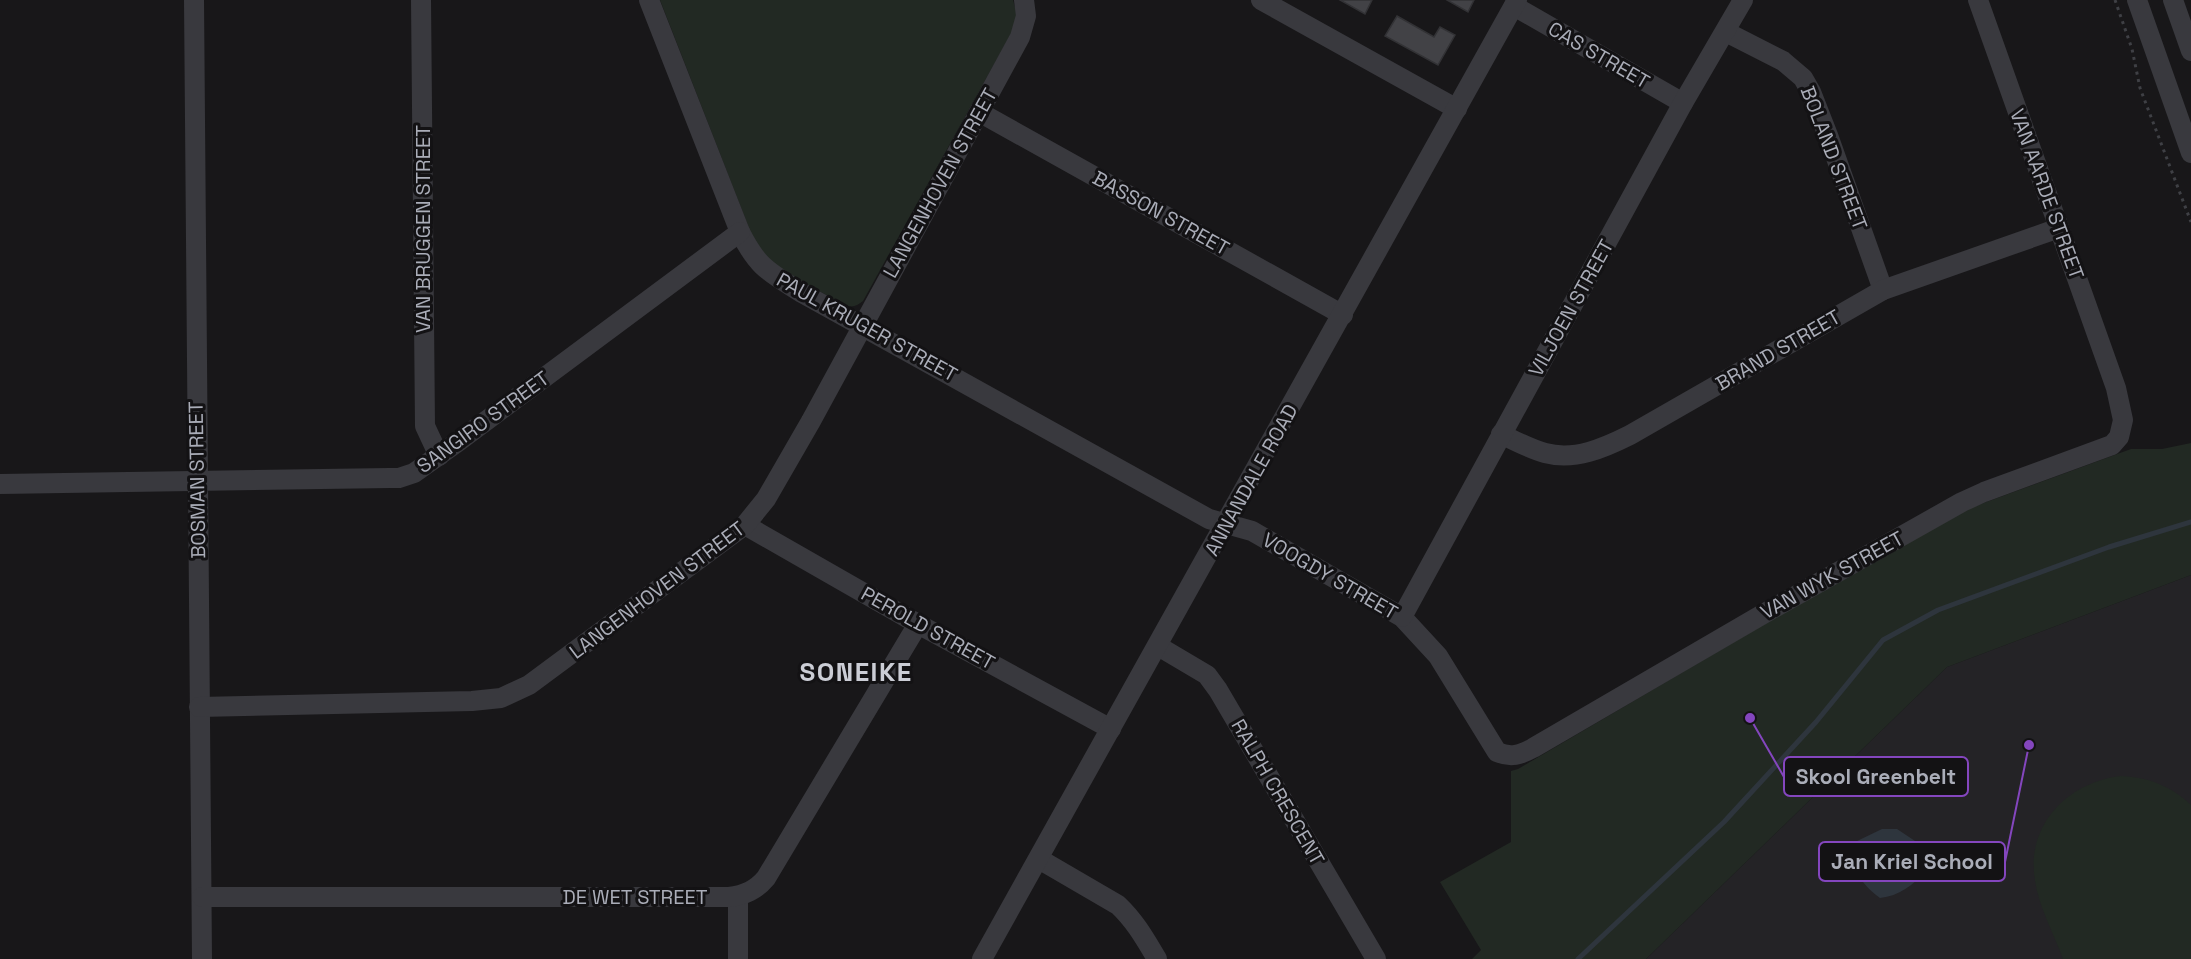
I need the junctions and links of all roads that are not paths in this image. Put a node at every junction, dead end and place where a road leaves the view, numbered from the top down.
1 (194, 0) edge
2 (422, 0) edge
3 (649, 0) edge
4 (1024, 0) edge
5 (1262, 0) edge
6 (1743, 0) edge
7 (1978, 0) edge
8 (2137, 0) edge
9 (2173, 0) edge
10 (1516, 3) edge
11 (1726, 32) junction
12 (2191, 51) edge
13 (1683, 103) junction
14 (1457, 109) junction
15 (979, 112) junction
16 (2191, 153) edge
17 (2059, 228) junction
18 (740, 232) junction
19 (1883, 290) junction
20 (1343, 315) junction
21 (863, 325) junction
22 (2116, 388) joint
23 (1502, 434) junction
24 (439, 456) junction
25 (196, 481) junction
26 (0, 484) edge
27 (1227, 524) junction
28 (745, 525) junction
29 (1402, 617) junction
30 (918, 624) junction
31 (1158, 646) junction
32 (199, 707) junction
33 (1111, 729) junction
34 (1508, 757) joint
35 (1039, 859) junction
36 (738, 896) junction
37 (201, 897) junction
38 (202, 959) edge
39 (738, 959) edge
40 (982, 959) edge
41 (1157, 959) edge
42 (1376, 959) edge

1 - 25 street, BOSMAN STREET
2 - 24 street, VAN BRUGGEN STREET
3 - 18 street, PAUL KRUGER STREET
4 - 15 street, LANGENHOVEN STREET
5 - 14 street
6 - 11 street, VILJOEN STREET
7 - 17 street, VAN AARDE STREET
8 - 16 street
9 - 12 street
10 - 13 street, CAS STREET
10 - 14 street, ANNANDALE ROAD
11 - 13 street, VILJOEN STREET
11 - 19 street, BOLAND STREET
13 - 23 street, VILJOEN STREET
14 - 20 street, ANNANDALE ROAD
15 - 20 street, BASSON STREET
15 - 21 street, LANGENHOVEN STREET
17 - 19 street, BRAND STREET
17 - 22 street, VAN AARDE STREET
18 - 21 street, PAUL KRUGER STREET
18 - 24 street, SANGIRO STREET
19 - 23 street, BRAND STREET
20 - 27 street, ANNANDALE ROAD
21 - 27 street, PAUL KRUGER STREET
21 - 28 street, LANGENHOVEN STREET
22 - 34 street, VAN WYK STREET
23 - 29 street, VILJOEN STREET
24 - 25 street, SANGIRO STREET
25 - 26 street, SANGIRO STREET
25 - 32 street, BOSMAN STREET
27 - 29 street, VOOGDY STREET
27 - 31 street, ANNANDALE ROAD
28 - 30 street, PEROLD STREET
28 - 32 street, LANGENHOVEN STREET
29 - 34 street, VOOGDY STREET
30 - 33 street, PEROLD STREET
30 - 36 street
31 - 33 street, ANNANDALE ROAD
31 - 42 street, RALPH CRESCENT
32 - 37 street, BOSMAN STREET
33 - 35 street, ANNANDALE ROAD
35 - 40 street, ANNANDALE ROAD
35 - 41 street
36 - 37 street, DE WET STREET
36 - 39 street
37 - 38 street, BOSMAN STREET

